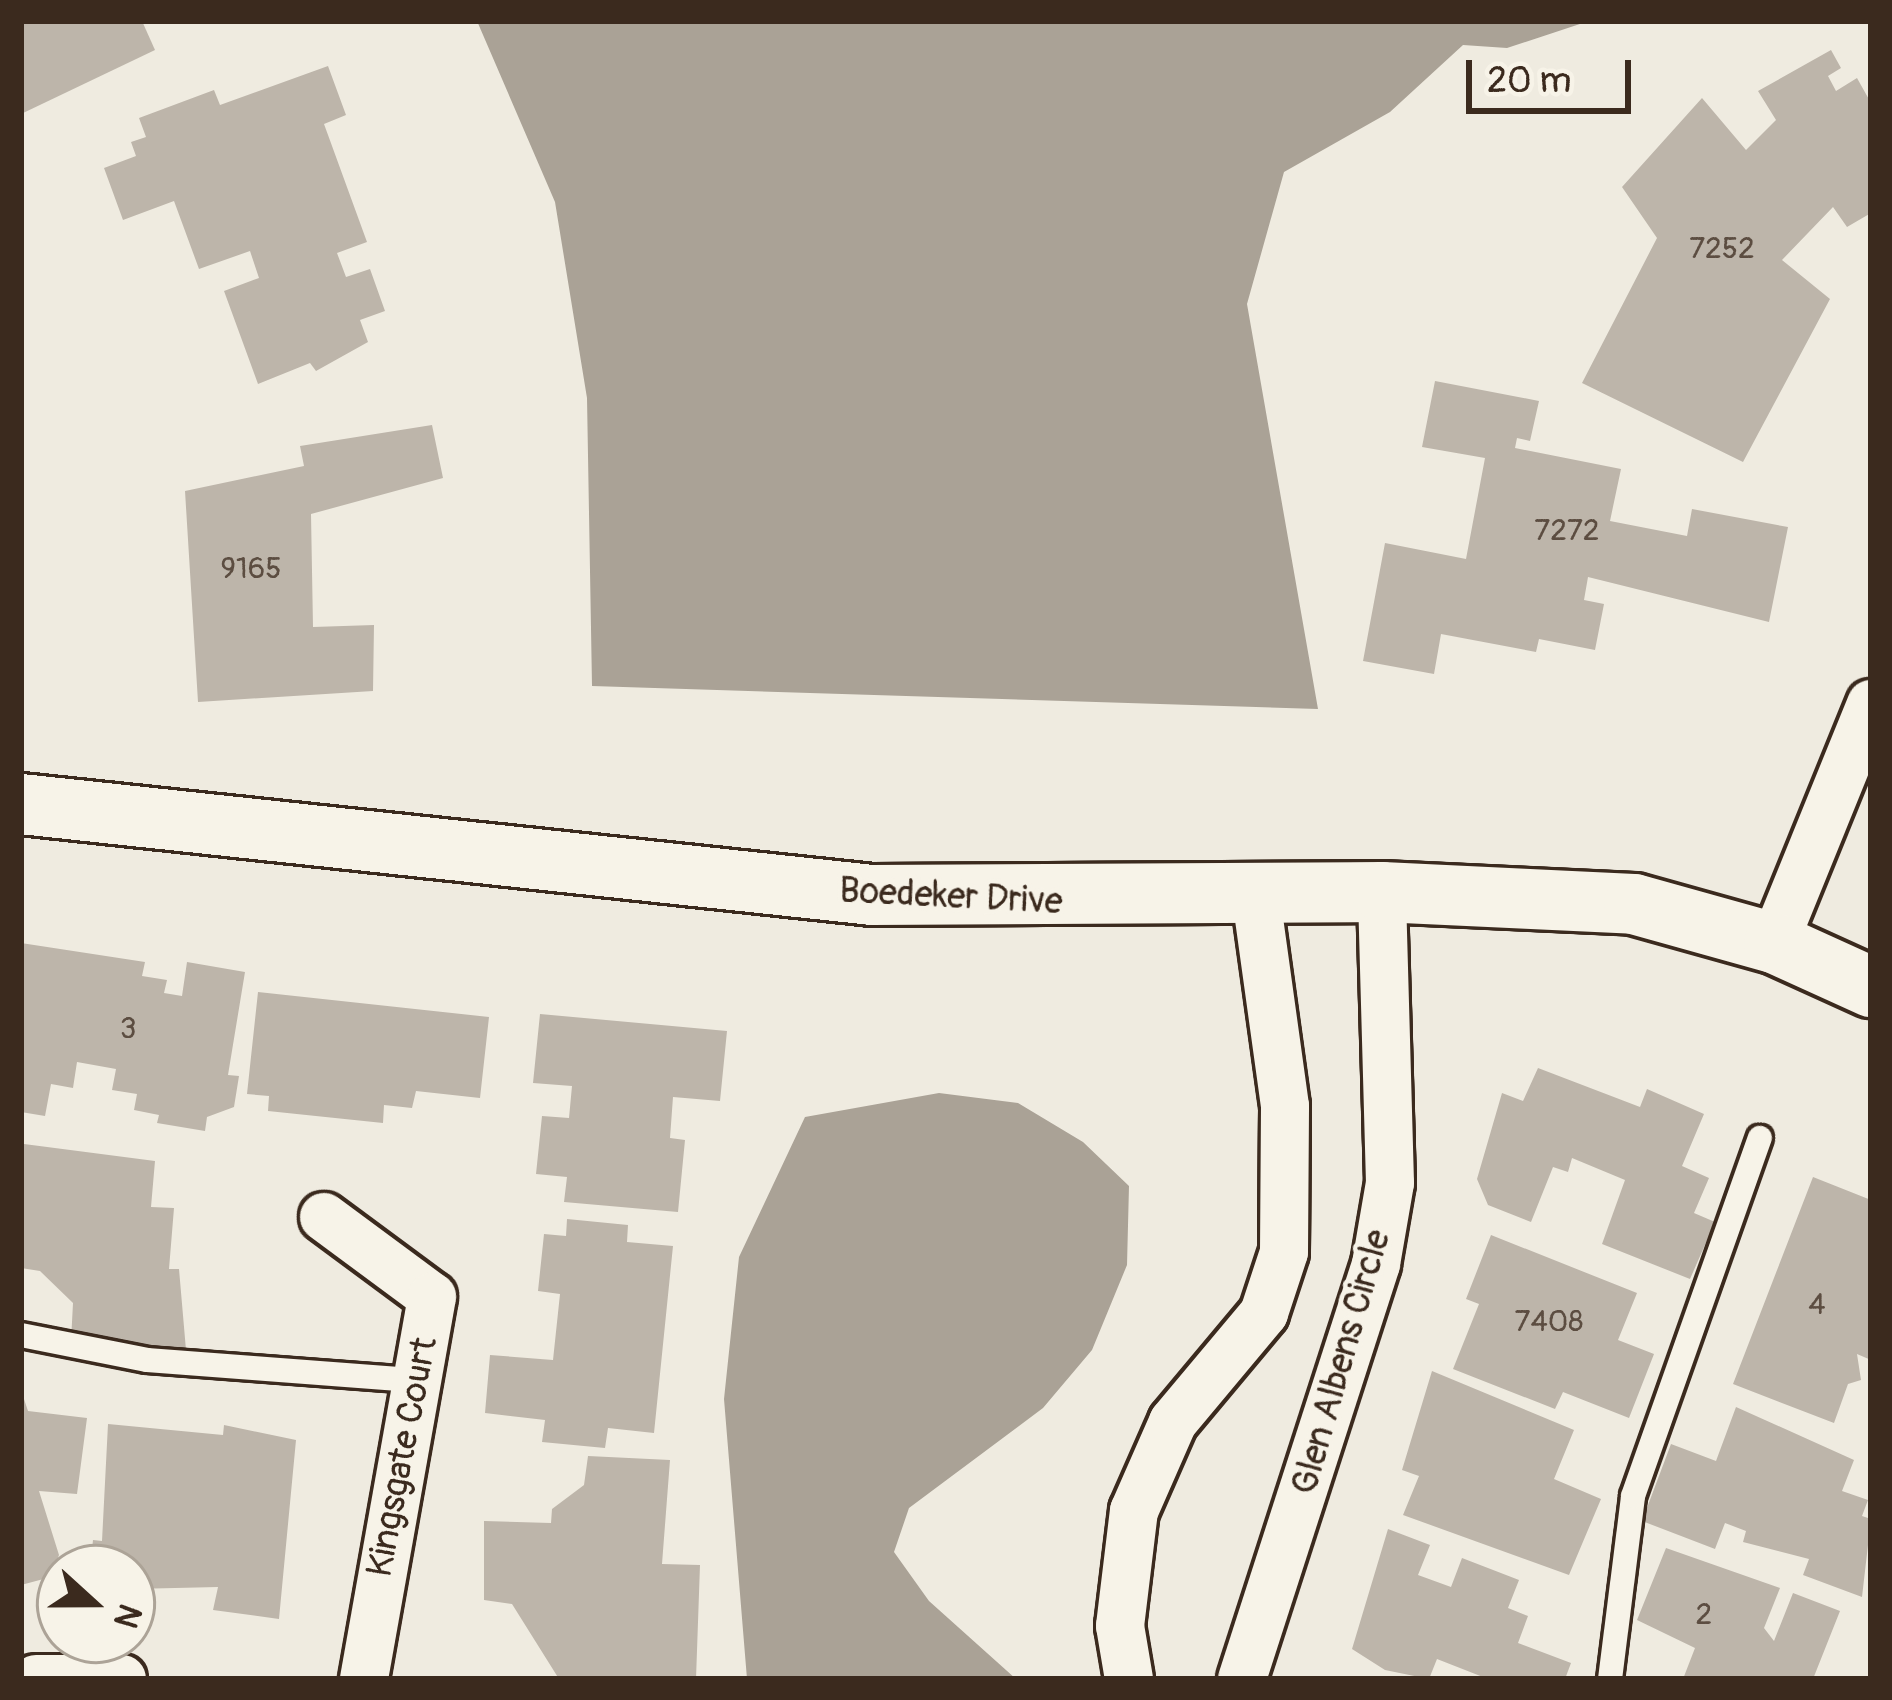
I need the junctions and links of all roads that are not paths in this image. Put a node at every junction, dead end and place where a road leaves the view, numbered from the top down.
1 (1871, 704) edge
2 (21, 804) edge
3 (1382, 892) junction
4 (1256, 896) junction
5 (1774, 943) junction
6 (1871, 987) edge
7 (1760, 1138) dead end
8 (324, 1217) dead end
9 (21, 1335) edge
10 (415, 1380) junction
11 (36, 1679) edge
12 (122, 1679) edge
13 (364, 1679) edge
14 (1129, 1679) edge
15 (1242, 1679) edge
16 (1610, 1679) edge

1 - 5 street
2 - 4 street, Boedeker Drive
3 - 4 street, Boedeker Drive
3 - 5 street, Boedeker Drive
3 - 15 street, Glen Albens Circle
4 - 14 street
5 - 6 street, Boedeker Drive
7 - 16 lane
8 - 10 street, Kingsgate Court
9 - 10 lane
10 - 13 street, Kingsgate Court
11 - 12 street

